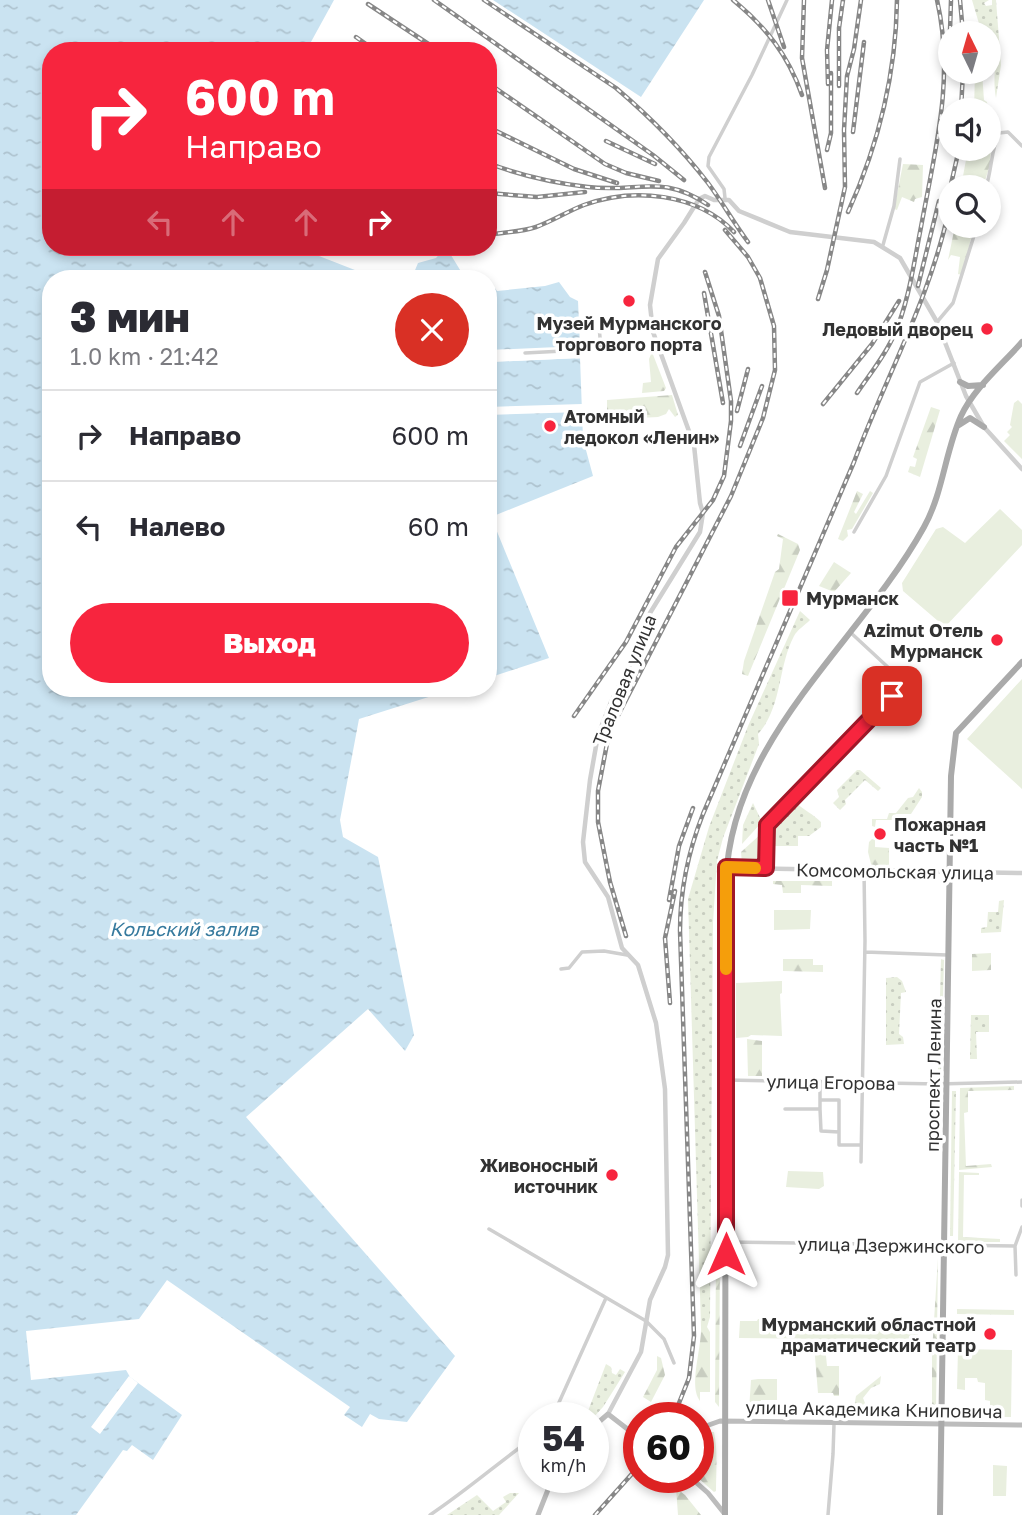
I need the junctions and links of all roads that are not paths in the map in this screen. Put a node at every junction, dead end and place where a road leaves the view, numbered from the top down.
1 (787, 0) edge
2 (1022, 146) edge
3 (900, 159) dead end
4 (989, 175) edge
5 (725, 198) junction
6 (973, 238) edge
7 (883, 245) junction
8 (650, 319) junction
9 (937, 322) junction
10 (1022, 342) edge
11 (524, 354) dead end
12 (954, 363) junction
13 (960, 382) junction
14 (983, 385) junction
15 (969, 402) junction
16 (957, 427) junction
17 (984, 427) junction
18 (1022, 469) edge
19 (854, 532) dead end
20 (849, 631) junction
21 (1022, 662) edge
22 (910, 674) dead end
23 (904, 682) junction
24 (726, 867) junction
25 (766, 868) junction
26 (864, 870) junction
27 (950, 872) junction
28 (1022, 873) edge
29 (865, 952) junction
30 (627, 955) junction
31 (948, 955) junction
32 (561, 969) dead end
33 (725, 1080) junction
34 (820, 1081) junction
35 (863, 1082) junction
36 (1022, 1082) edge
37 (946, 1084) junction
38 (820, 1100) junction
39 (785, 1109) dead end
40 (820, 1109) junction
41 (839, 1132) junction
42 (862, 1145) junction
43 (861, 1162) dead end
44 (1022, 1200) edge
45 (1022, 1206) edge
46 (1022, 1227) edge
47 (489, 1229) dead end
48 (726, 1242) junction
49 (944, 1246) junction
50 (1015, 1246) junction
51 (1016, 1275) dead end
52 (606, 1298) junction
53 (646, 1321) junction
54 (674, 1363) dead end
55 (559, 1402) edge
56 (609, 1412) edge
57 (609, 1415) edge
58 (725, 1421) junction
59 (714, 1423) edge
60 (834, 1424) junction
61 (940, 1424) junction
62 (1022, 1425) edge
63 (623, 1426) edge
64 (518, 1449) edge
65 (547, 1493) edge
66 (708, 1493) edge
67 (430, 1515) edge
68 (538, 1515) edge
69 (725, 1515) edge
70 (828, 1515) edge
71 (940, 1515) edge

1 - 5 street
2 - 4 street
3 - 7 street
5 - 7 street
5 - 8 street
6 - 9 street
7 - 9 street
8 - 11 street
8 - 30 street, Траловая улица
9 - 12 street
10 - 14 main road
12 - 13 street
12 - 19 street
13 - 14 main road
13 - 15 street
14 - 15 main road
15 - 16 main road
15 - 17 street
16 - 17 main road
16 - 20 main road
17 - 18 street
20 - 23 street
20 - 24 main road
21 - 27 main road, проспект Ленина
22 - 23 street
23 - 25 street
24 - 25 street, Комсомольская улица
24 - 33 main road
25 - 26 street, Комсомольская улица
26 - 27 street, Комсомольская улица
26 - 29 street
27 - 28 street, Комсомольская улица
27 - 31 main road, проспект Ленина
29 - 31 street
29 - 35 street
30 - 32 street
30 - 53 street, Траловая улица
31 - 37 main road, проспект Ленина
33 - 34 street, улица Егорова
33 - 48 main road
34 - 35 street, улица Егорова
34 - 38 street
35 - 37 street, улица Егорова
35 - 42 street
36 - 37 street, улица Егорова
37 - 49 main road, проспект Ленина
38 - 40 street
38 - 41 street
39 - 40 street
40 - 41 street
41 - 42 street
42 - 43 street
44 - 45 street
46 - 50 street
47 - 52 street
48 - 49 street, улица Дзержинского
48 - 58 main road
49 - 50 street, улица Дзержинского
49 - 61 main road, проспект Ленина
50 - 51 street
52 - 53 street
52 - 55 street
53 - 54 street
53 - 56 street, Траловая улица
57 - 63 main road
58 - 59 main road
58 - 60 main road, улица Академика Книповича
58 - 69 main road
60 - 61 main road, улица Академика Книповича
60 - 70 street
61 - 62 main road, улица Академика Книповича
61 - 71 main road, проспект Ленина
64 - 67 street
65 - 68 main road
66 - 69 main road

